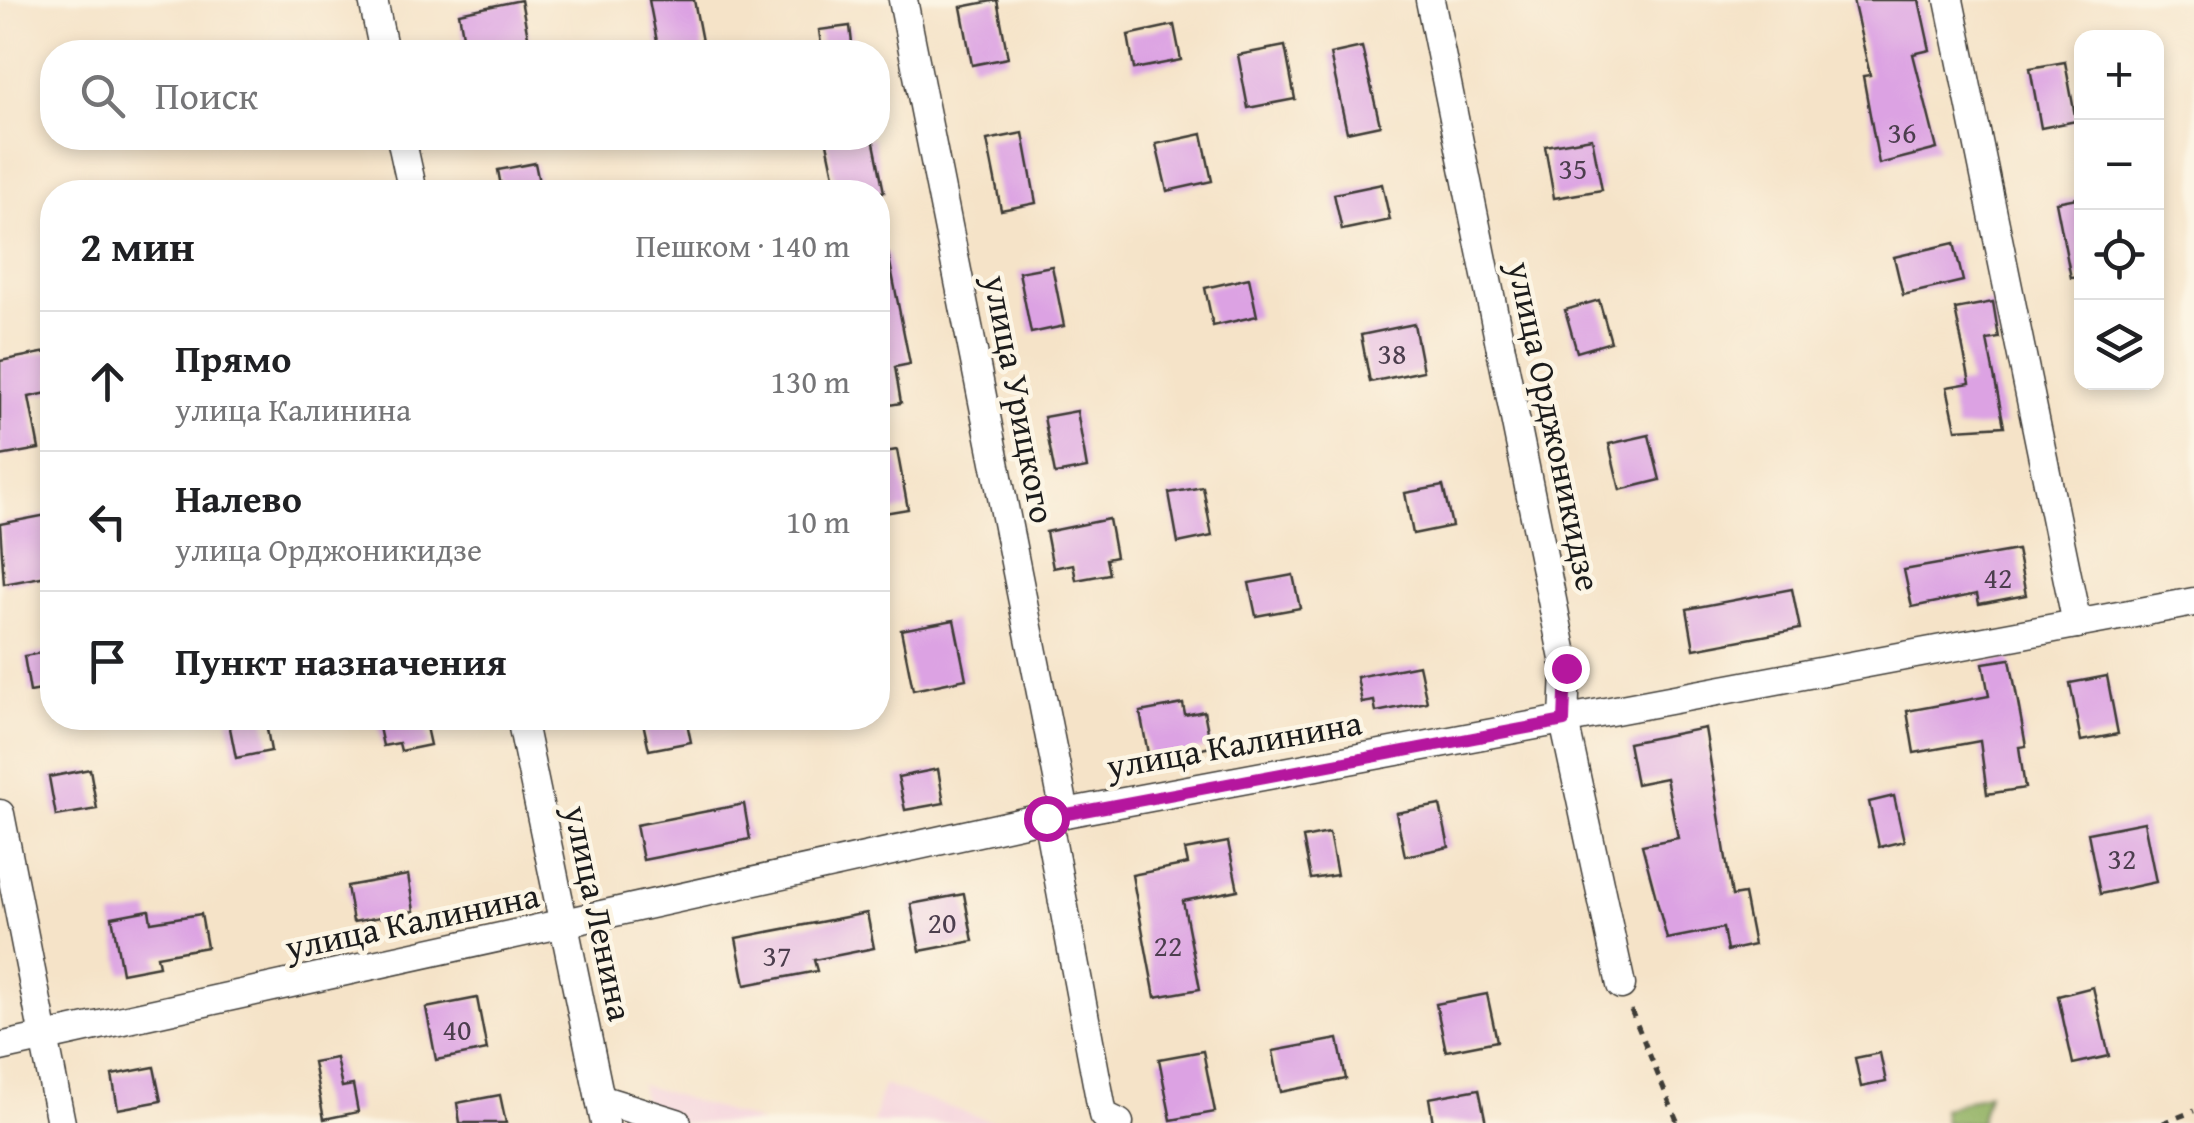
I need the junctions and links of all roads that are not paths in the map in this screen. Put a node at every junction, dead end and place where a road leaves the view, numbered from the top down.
1 (373, 0) edge
2 (903, 0) edge
3 (1430, 0) edge
4 (1949, 0) edge
5 (381, 40) edge
6 (403, 150) edge
7 (410, 180) edge
8 (2194, 602) edge
9 (2077, 624) junction
10 (1564, 721) junction
11 (523, 730) edge
12 (0, 814) edge
13 (1056, 816) junction
14 (564, 927) junction
15 (1621, 985) road end
16 (44, 1038) junction
17 (0, 1047) edge
18 (602, 1111) edge
19 (1111, 1119) edge
20 (61, 1123) edge
21 (676, 1123) edge

1 - 5 street
2 - 13 street, улица Урицкого
3 - 10 street, улица Орджоникидзе
4 - 9 street
6 - 7 street
8 - 9 street, улица Калинина
9 - 10 street, улица Калинина
10 - 13 street, улица Калинина
10 - 15 street, улица Орджоникидзе
11 - 14 street, улица Ленина
12 - 16 street
13 - 14 street, улица Калинина
13 - 19 street, улица Урицкого
14 - 16 street, улица Калинина
14 - 18 street, улица Ленина
16 - 17 street, улица Калинина
16 - 20 street
18 - 21 street

